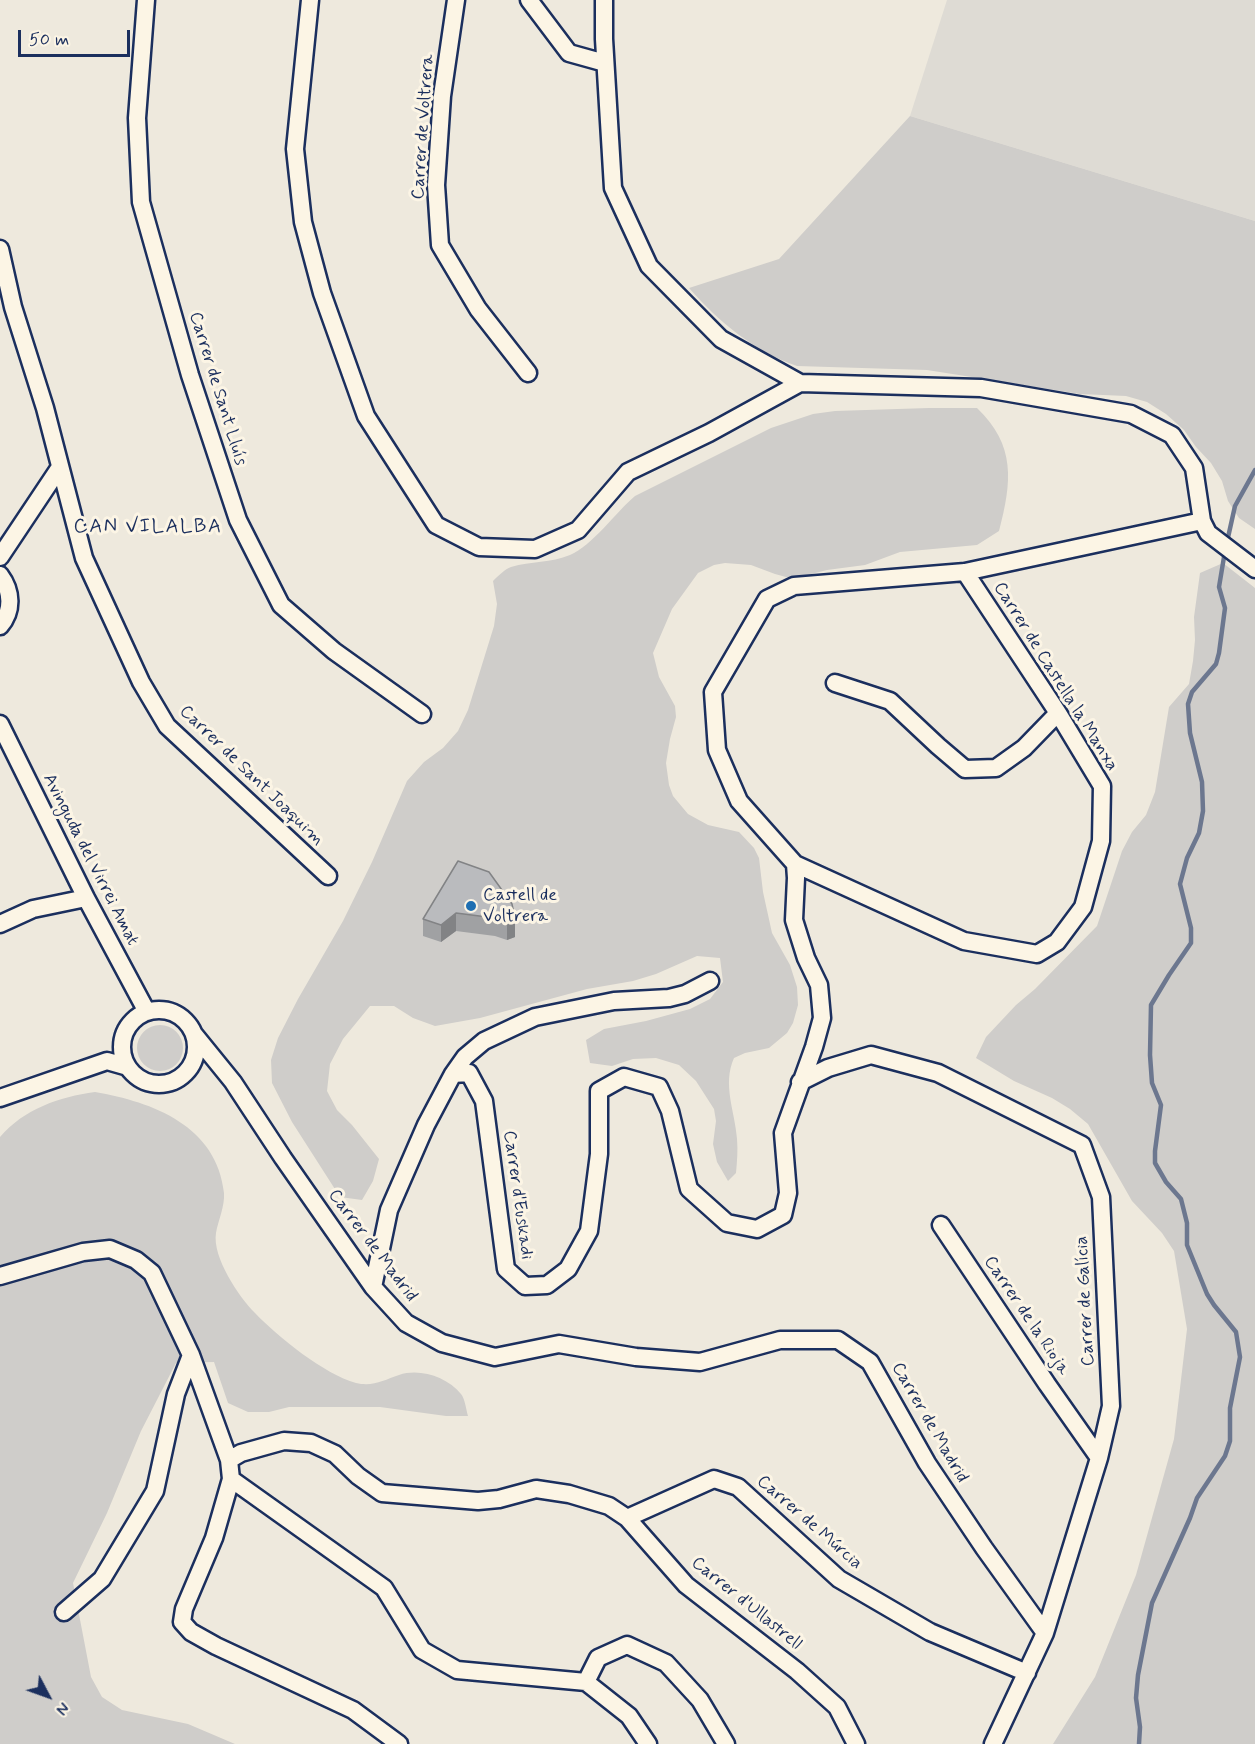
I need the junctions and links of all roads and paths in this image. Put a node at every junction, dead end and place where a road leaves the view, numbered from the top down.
1 (146, 0) edge
2 (310, 0) edge
3 (456, 0) edge
4 (529, 0) edge
5 (604, 0) edge
6 (605, 63) junction
7 (0, 249) edge
8 (528, 373) dead end
9 (800, 383) junction
10 (60, 468) junction
11 (1202, 521) junction
12 (0, 557) edge
13 (1255, 569) edge
14 (965, 572) junction
15 (0, 575) edge
16 (0, 626) edge
17 (834, 683) dead end
18 (1058, 713) junction
19 (422, 714) dead end
20 (0, 724) edge
21 (795, 864) junction
22 (328, 876) dead end
23 (86, 898) junction
24 (0, 924) edge
25 (710, 981) dead end
26 (147, 1012) junction
27 (194, 1034) junction
28 (128, 1067) junction
29 (453, 1074) junction
30 (800, 1082) junction
31 (0, 1098) edge
32 (942, 1225) dead end
33 (0, 1276) edge
34 (373, 1287) junction
35 (190, 1355) junction
36 (1099, 1458) junction
37 (228, 1460) junction
38 (231, 1479) junction
39 (627, 1518) junction
40 (64, 1612) dead end
41 (1045, 1633) junction
42 (1027, 1673) junction
43 (586, 1682) junction
44 (399, 1744) edge
45 (648, 1744) edge
46 (726, 1744) edge
47 (856, 1744) edge
48 (993, 1744) edge

1 - 19 street, Carrer de Sant Lluís
2 - 9 street
3 - 8 street, Carrer de Voltrera
4 - 6 street
5 - 6 street
6 - 9 street
7 - 10 street, Carrer de Sant Joaquim
9 - 11 street
10 - 12 street
10 - 22 street, Carrer de Sant Joaquim
11 - 13 street
11 - 14 street, Carrer de Castella la Manxa
14 - 18 street, Carrer de Castella la Manxa
14 - 21 street, Carrer de Castella la Manxa
15 - 16 street
17 - 18 street
18 - 21 street, Carrer de Castella la Manxa
20 - 23 street, Avinguda del Virrei Amat
21 - 30 street, Carrer d'Euskadi
23 - 24 street
23 - 26 street, Avinguda del Virrei Amat
25 - 29 street
26 - 27 street
26 - 28 street
27 - 28 street
27 - 34 street, Carrer de Madrid
28 - 31 street
29 - 30 street, Carrer d'Euskadi
29 - 34 street
30 - 36 street, Carrer de Galícia
32 - 36 street, Carrer de la Rioja
33 - 35 street
34 - 41 street, Carrer de Madrid
35 - 37 street
35 - 40 street
36 - 41 street, Carrer de Galícia
37 - 38 street
37 - 39 street, Carrer d'Ullastrell
38 - 43 street
38 - 44 street
39 - 42 street, Carrer de Múrcia
39 - 47 street, Carrer d'Ullastrell
41 - 42 street, Carrer de Galícia
42 - 48 street, Carrer de Galícia
43 - 45 street
43 - 46 street

